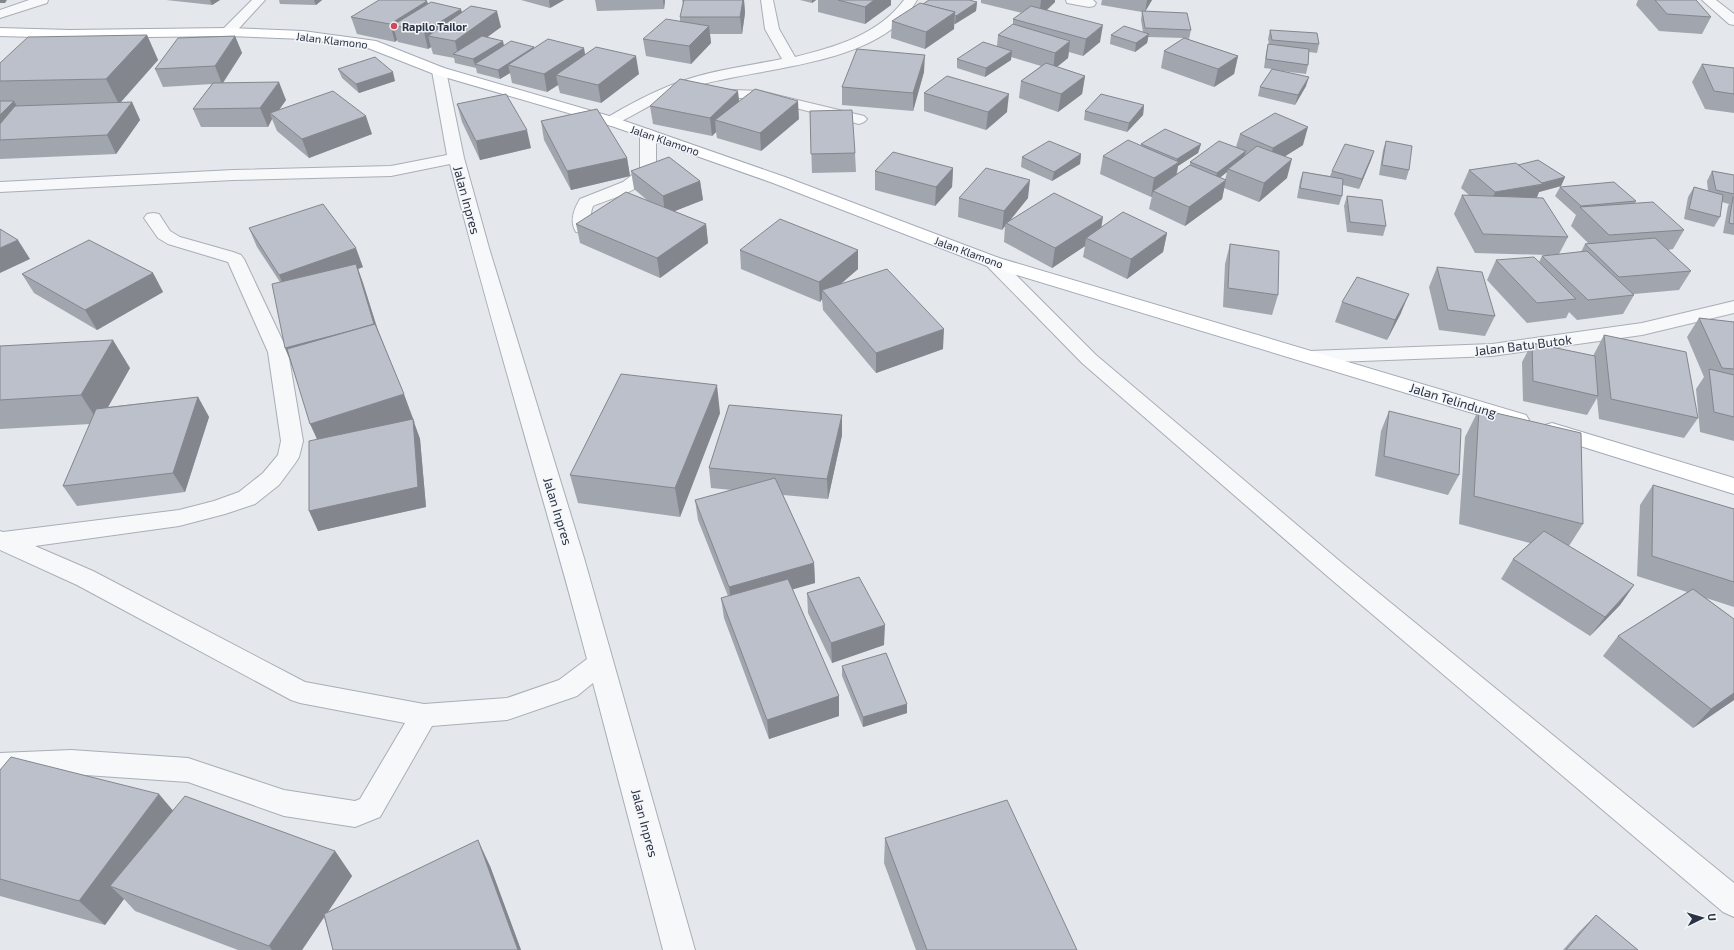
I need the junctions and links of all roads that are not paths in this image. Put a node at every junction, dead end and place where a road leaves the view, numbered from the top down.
1 (42, 0) edge
2 (259, 0) edge
3 (767, 0) edge
4 (910, 0) edge
5 (1072, 0) edge
6 (1708, 0) edge
7 (1089, 3) dead end
8 (0, 14) edge
9 (1734, 21) edge
10 (0, 32) edge
11 (228, 32) junction
12 (790, 61) junction
13 (439, 71) junction
14 (669, 90) junction
15 (859, 119) dead end
16 (611, 121) junction
17 (648, 134) junction
18 (456, 158) junction
19 (0, 187) edge
20 (153, 218) dead end
21 (582, 228) edge
22 (993, 262) junction
23 (1734, 307) edge
24 (1310, 357) junction
25 (1734, 486) edge
26 (2, 540) edge
27 (601, 662) junction
28 (424, 715) junction
29 (0, 765) edge
30 (1734, 902) edge
31 (679, 950) edge

1 - 8 street
2 - 11 street
3 - 12 street
4 - 12 street
5 - 7 street
6 - 9 street
10 - 11 main road, Jalan Klamono
11 - 13 main road, Jalan Klamono
12 - 14 street
13 - 16 main road, Jalan Klamono
13 - 18 street, Jalan Inpres
14 - 15 street
14 - 16 street
16 - 17 main road, Jalan Klamono
17 - 21 street
17 - 22 main road, Jalan Klamono
18 - 19 street
18 - 27 street, Jalan Inpres
20 - 26 street
22 - 24 main road, Jalan Klamono
22 - 30 street
23 - 24 street, Jalan Batu Butok
24 - 25 main road, Jalan Telindung
26 - 28 street
27 - 28 street
27 - 31 street, Jalan Inpres
28 - 29 street

